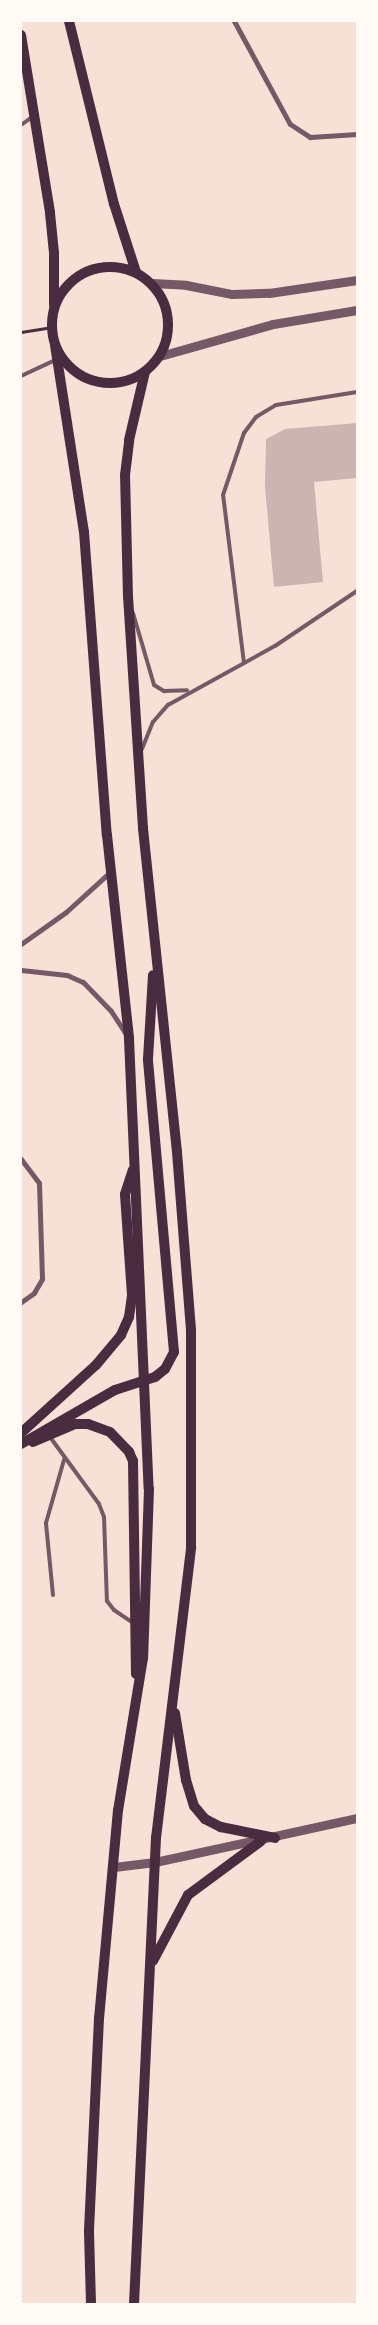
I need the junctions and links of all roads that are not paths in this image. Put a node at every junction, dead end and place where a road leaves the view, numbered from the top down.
1 (69, 21) edge
2 (234, 21) edge
3 (21, 35) edge
4 (34, 116) junction
5 (21, 125) edge
6 (357, 134) edge
7 (136, 272) junction
8 (357, 280) edge
9 (152, 283) junction
10 (54, 308) junction
11 (357, 310) edge
12 (55, 345) junction
13 (160, 356) junction
14 (57, 359) junction
15 (145, 372) junction
16 (21, 376) edge
17 (357, 392) edge
18 (357, 591) edge
19 (128, 597) junction
20 (244, 663) junction
21 (190, 690) junction
22 (139, 762) junction
23 (110, 871) junction
24 (21, 944) edge
25 (156, 946) junction
26 (21, 970) edge
27 (129, 1039) junction
28 (21, 1159) edge
29 (135, 1164) junction
30 (21, 1302) edge
31 (146, 1378) junction
32 (21, 1433) edge
33 (49, 1435) junction
34 (21, 1445) edge
35 (64, 1460) junction
36 (53, 1596) dead end
37 (134, 1624) junction
38 (136, 1695) junction
39 (173, 1700) junction
40 (357, 1818) edge
41 (275, 1838) junction
42 (261, 1841) junction
43 (155, 1862) junction
44 (114, 1867) junction
45 (150, 1966) junction
46 (92, 2304) edge
47 (134, 2304) edge

1 - 7 main road
2 - 6 street
3 - 4 main road
4 - 5 lane
4 - 10 main road
7 - 9 main road
7 - 10 main road
8 - 9 street
9 - 13 main road
10 - 12 main road
11 - 13 street
12 - 14 main road
12 - 15 main road
13 - 15 main road
14 - 16 lane
14 - 23 main road
15 - 19 main road
17 - 20 lane
18 - 20 lane
19 - 21 lane
19 - 22 main road
20 - 21 lane
21 - 22 lane
22 - 25 main road
23 - 24 street
23 - 27 main road
25 - 31 main road
25 - 39 main road
26 - 27 street
27 - 29 main road
28 - 30 street
29 - 31 main road
29 - 32 main road
31 - 34 main road
31 - 38 main road
33 - 34 main road
33 - 35 lane
33 - 37 main road
35 - 36 lane
35 - 37 lane
37 - 38 main road
38 - 44 main road
39 - 41 main road
39 - 43 main road
40 - 41 street
41 - 42 street
42 - 43 street
42 - 45 main road
43 - 44 street
43 - 45 main road
44 - 46 main road
45 - 47 main road

